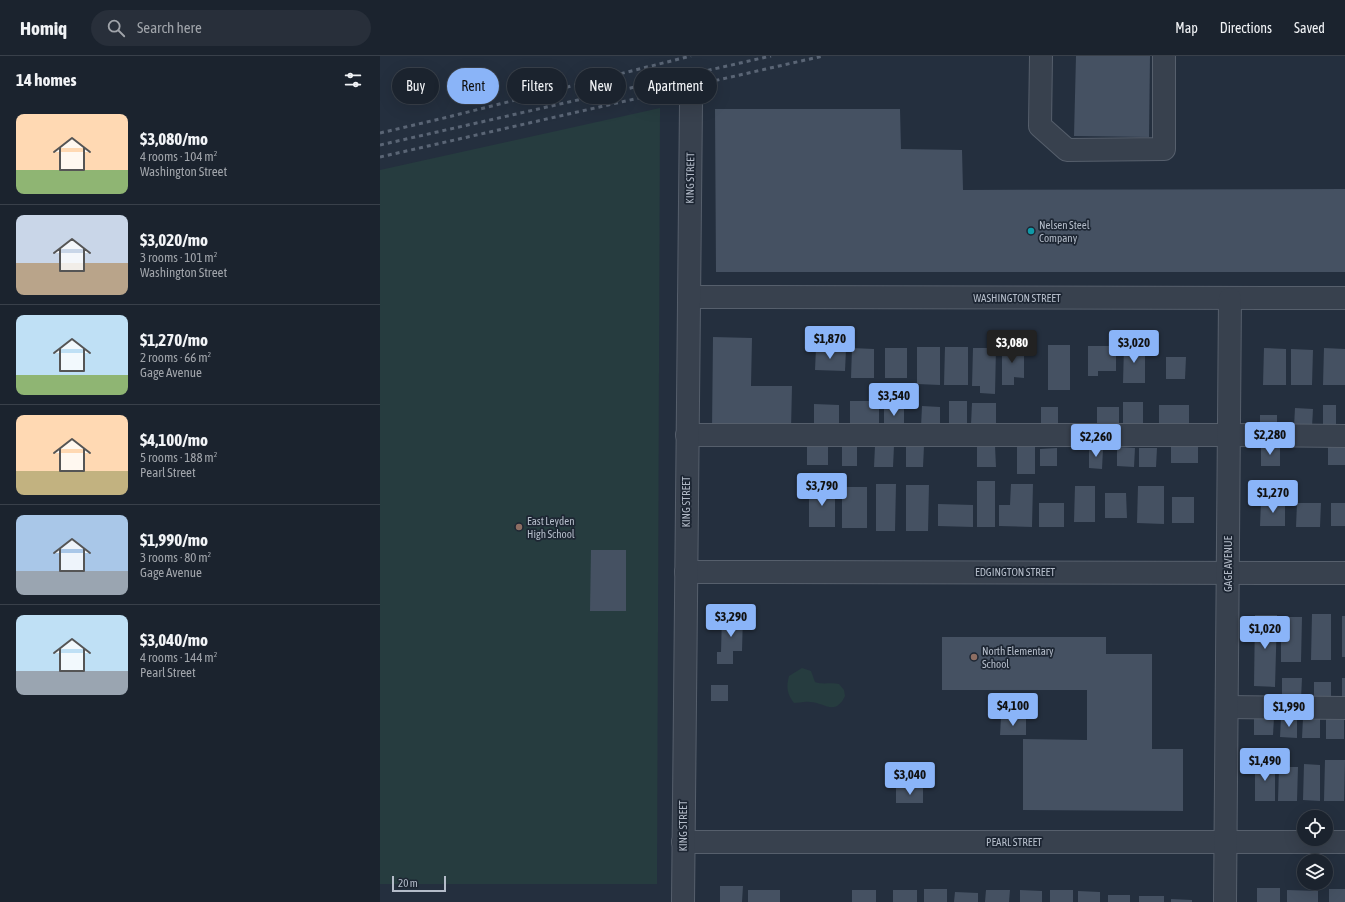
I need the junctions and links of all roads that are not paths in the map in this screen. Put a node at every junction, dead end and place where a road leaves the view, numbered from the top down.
1 (1041, 56) edge
2 (1164, 56) edge
3 (691, 104) edge
4 (688, 296) junction
5 (1345, 298) edge
6 (1230, 299) junction
7 (687, 435) junction
8 (1229, 435) junction
9 (1345, 436) edge
10 (686, 572) junction
11 (1228, 572) junction
12 (1345, 572) edge
13 (1227, 707) junction
14 (1345, 708) edge
15 (683, 842) junction
16 (1345, 842) edge
17 (1226, 843) junction
18 (683, 902) edge
19 (1225, 902) edge

1 - 2 street
3 - 4 street, KING STREET
4 - 6 street, WASHINGTON STREET
4 - 7 street, KING STREET
5 - 6 street, WASHINGTON STREET
6 - 8 street, GAGE AVENUE
7 - 8 street
7 - 10 street, KING STREET
8 - 9 street
8 - 11 street, GAGE AVENUE
10 - 11 street, EDGINGTON STREET
10 - 15 street, KING STREET
11 - 12 street, EDGINGTON STREET
11 - 13 street, GAGE AVENUE
13 - 14 street
13 - 17 street, GAGE AVENUE
15 - 17 street, PEARL STREET
15 - 18 street, KING STREET
16 - 17 street, PEARL STREET
17 - 19 street, GAGE AVENUE

